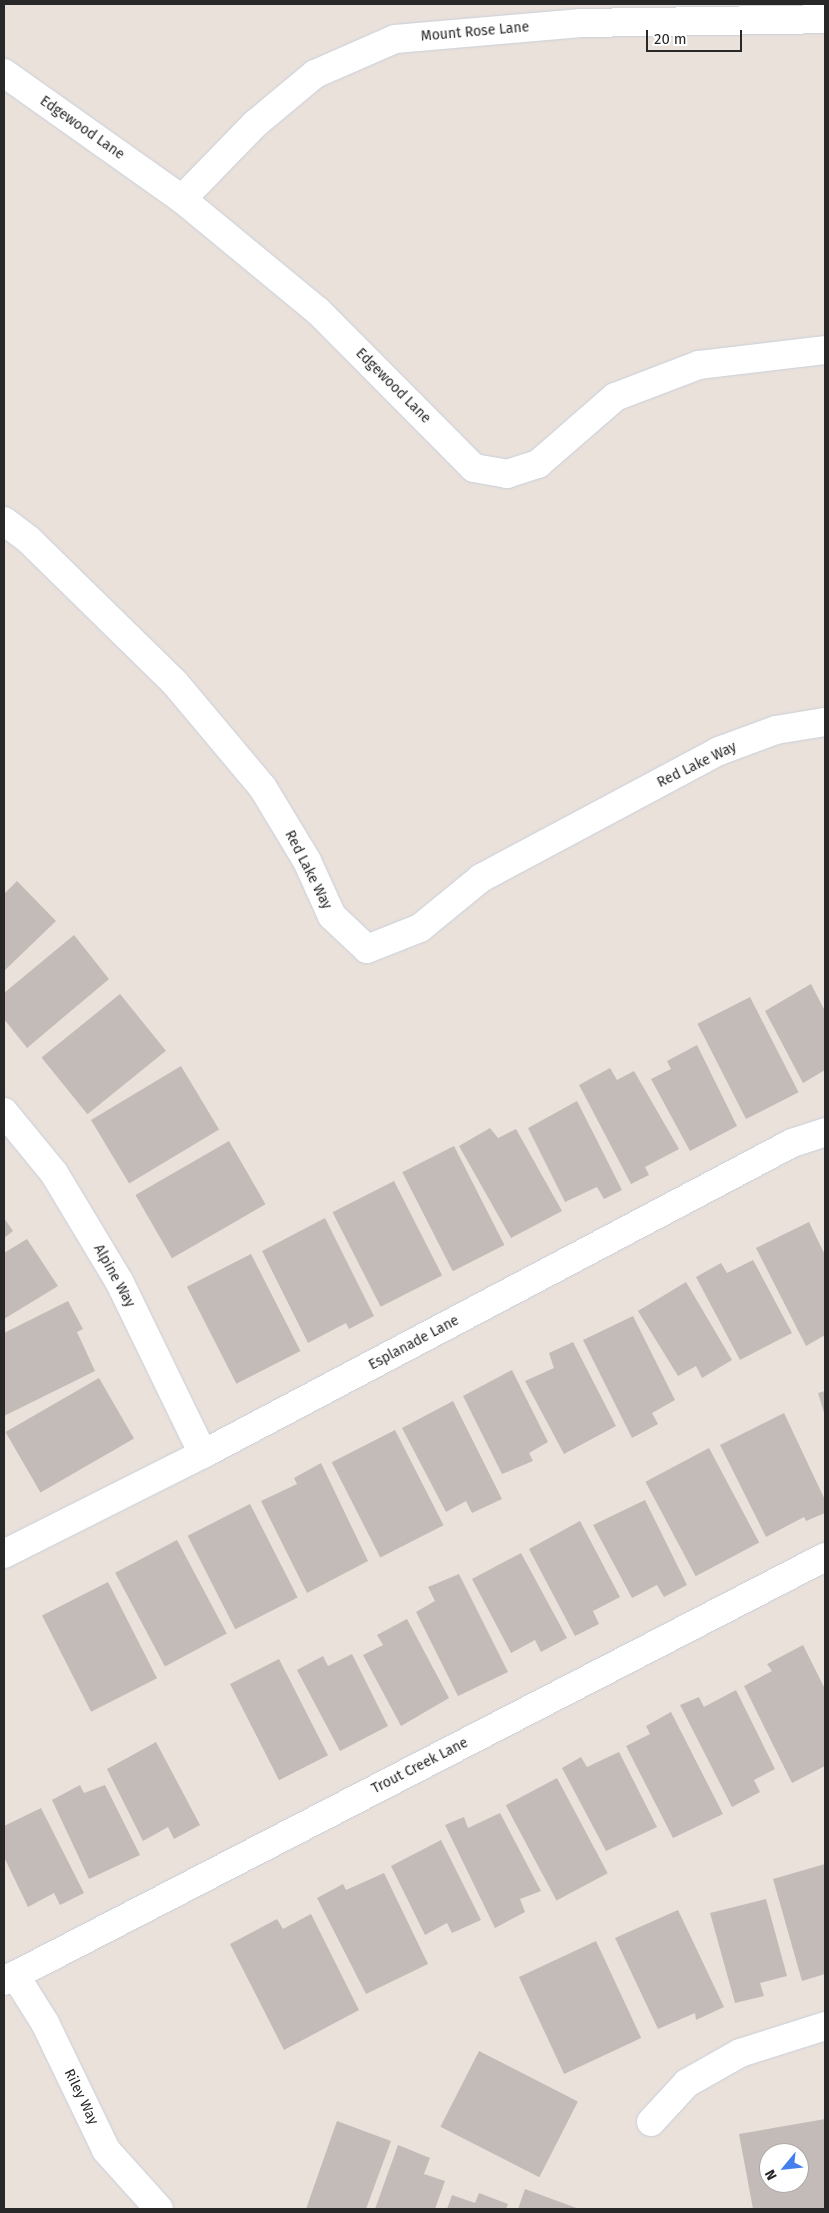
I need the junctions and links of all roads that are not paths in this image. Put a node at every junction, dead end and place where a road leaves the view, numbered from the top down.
1 (825, 19) edge
2 (4, 72) edge
3 (182, 199) junction
4 (825, 350) edge
5 (4, 521) edge
6 (825, 722) edge
7 (4, 1112) edge
8 (825, 1132) edge
9 (203, 1454) junction
10 (4, 1554) edge
11 (825, 1557) edge
12 (10, 1978) edge
13 (825, 2026) edge
14 (651, 2122) dead end
15 (158, 2209) edge

1 - 3 street, Mount Rose Lane
2 - 3 street, Edgewood Lane
3 - 4 street, Edgewood Lane
5 - 6 street, Red Lake Way
7 - 9 street, Alpine Way
8 - 9 street, Esplanade Lane
9 - 10 street, Esplanade Lane
11 - 12 street, Trout Creek Lane
12 - 15 street, Riley Way
13 - 14 street

